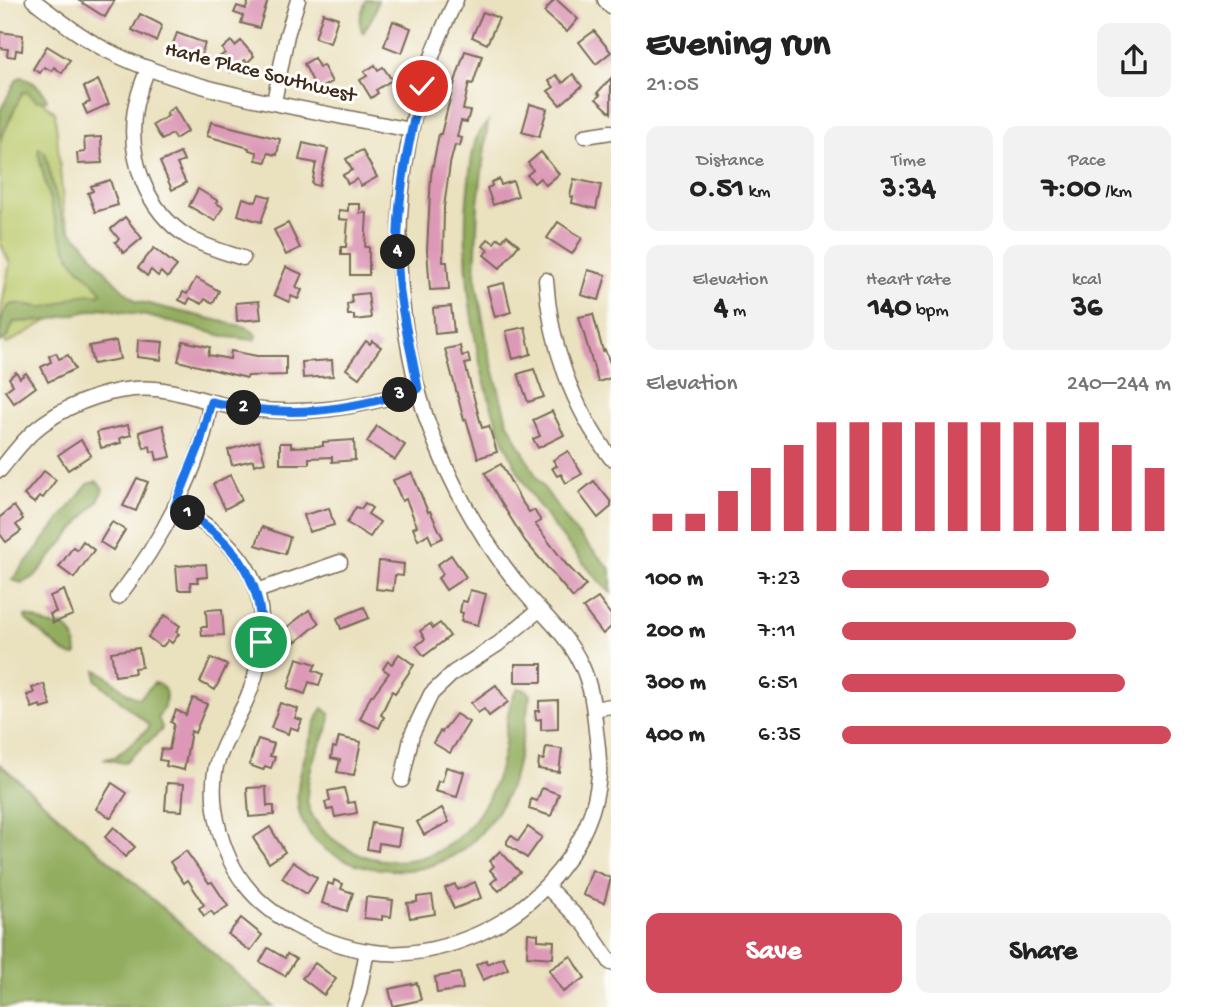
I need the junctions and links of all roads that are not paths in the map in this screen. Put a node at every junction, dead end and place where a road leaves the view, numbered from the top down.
1 (33, 0) edge
2 (298, 0) edge
3 (456, 0) edge
4 (605, 0) edge
5 (611, 7) edge
6 (148, 68) junction
7 (274, 102) junction
8 (411, 131) junction
9 (611, 132) edge
10 (585, 136) dead end
11 (243, 258) dead end
12 (546, 280) dead end
13 (418, 389) junction
14 (211, 402) junction
15 (611, 458) edge
16 (0, 470) edge
17 (175, 506) junction
18 (340, 562) dead end
19 (257, 591) junction
20 (117, 597) dead end
21 (539, 610) junction
22 (611, 706) edge
23 (594, 709) junction
24 (401, 780) dead end
25 (546, 886) junction
26 (367, 951) junction
27 (611, 963) edge
28 (354, 1007) edge

1 - 6 street, Harle Place Southwest
2 - 7 street
3 - 8 street
4 - 5 street
6 - 7 street, Harle Place Southwest
6 - 11 street
7 - 8 street, Harle Place Southwest
8 - 13 street
9 - 10 street
12 - 15 street
13 - 14 street
13 - 21 street
14 - 16 street
14 - 17 street
17 - 19 street
17 - 20 street
18 - 19 street
19 - 26 street
21 - 23 street
21 - 24 street
22 - 23 street
23 - 25 street
25 - 26 street
25 - 27 street
26 - 28 street

